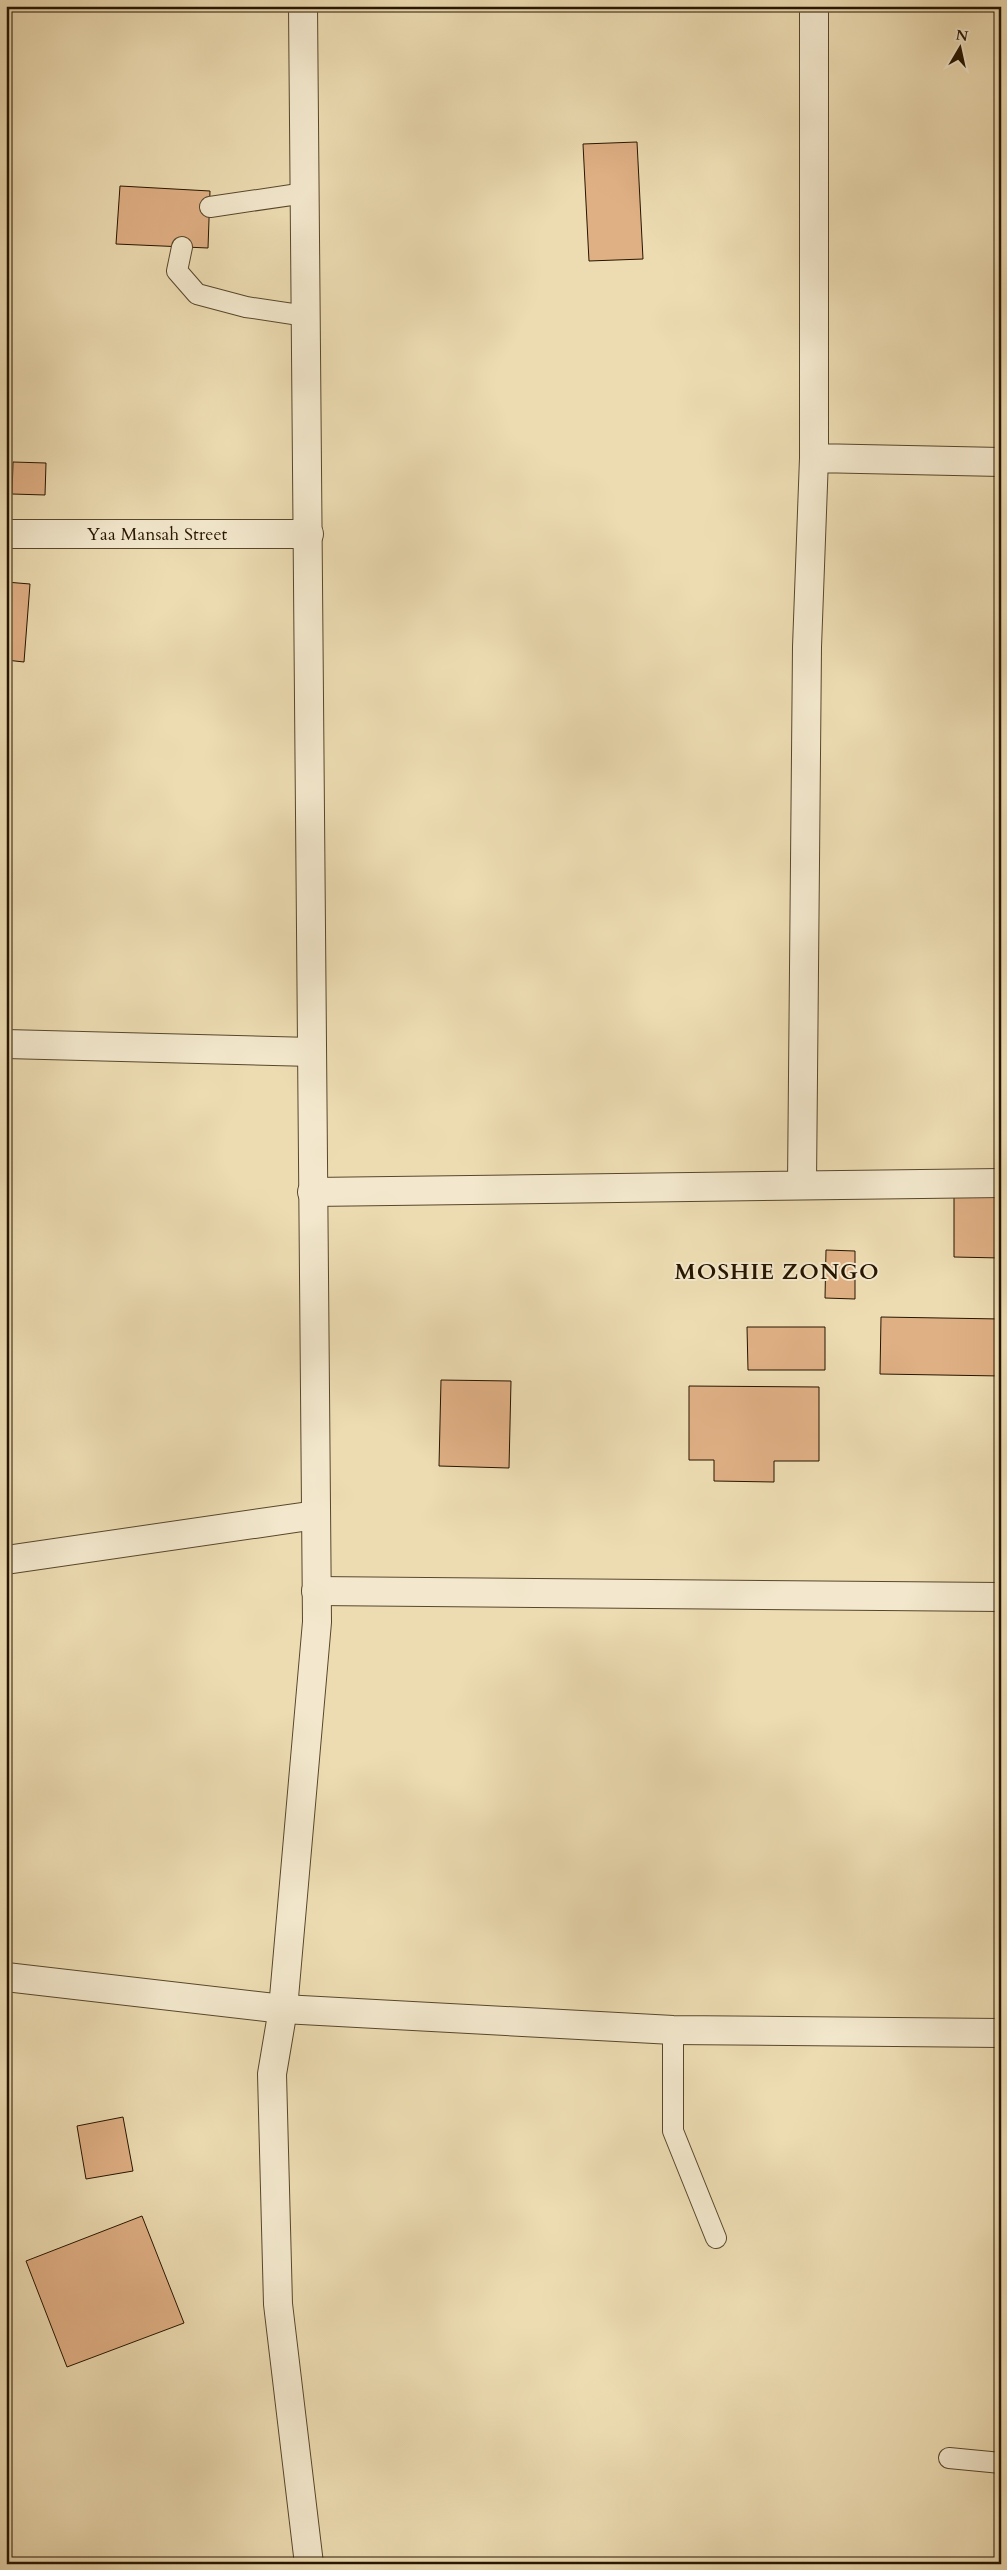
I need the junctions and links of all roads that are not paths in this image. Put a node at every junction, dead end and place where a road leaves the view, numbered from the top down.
1 (303, 6) edge
2 (814, 6) edge
3 (305, 192) junction
4 (210, 207) dead end
5 (182, 247) dead end
6 (306, 316) junction
7 (814, 458) junction
8 (1001, 462) edge
9 (6, 534) edge
10 (309, 534) junction
11 (6, 1044) edge
12 (312, 1052) junction
13 (1001, 1183) edge
14 (802, 1184) junction
15 (312, 1192) junction
16 (316, 1515) junction
17 (6, 1560) edge
18 (316, 1591) junction
19 (1001, 1597) edge
20 (6, 1977) edge
21 (283, 2009) junction
22 (673, 2030) junction
23 (1001, 2034) edge
24 (716, 2238) dead end
25 (948, 2458) dead end
26 (1001, 2463) edge
27 (309, 2564) edge

1 - 3 street
2 - 7 street
3 - 4 lane
3 - 6 street
5 - 6 lane
6 - 10 street
7 - 8 street
7 - 14 street
9 - 10 street, Yaa Mansah Street
10 - 12 street
11 - 12 street
12 - 15 street
13 - 14 street
14 - 15 street
15 - 16 street
16 - 17 street
16 - 18 street
18 - 19 street
18 - 21 street
20 - 21 street
21 - 22 street
21 - 27 street
22 - 23 street
22 - 24 lane
25 - 26 lane

